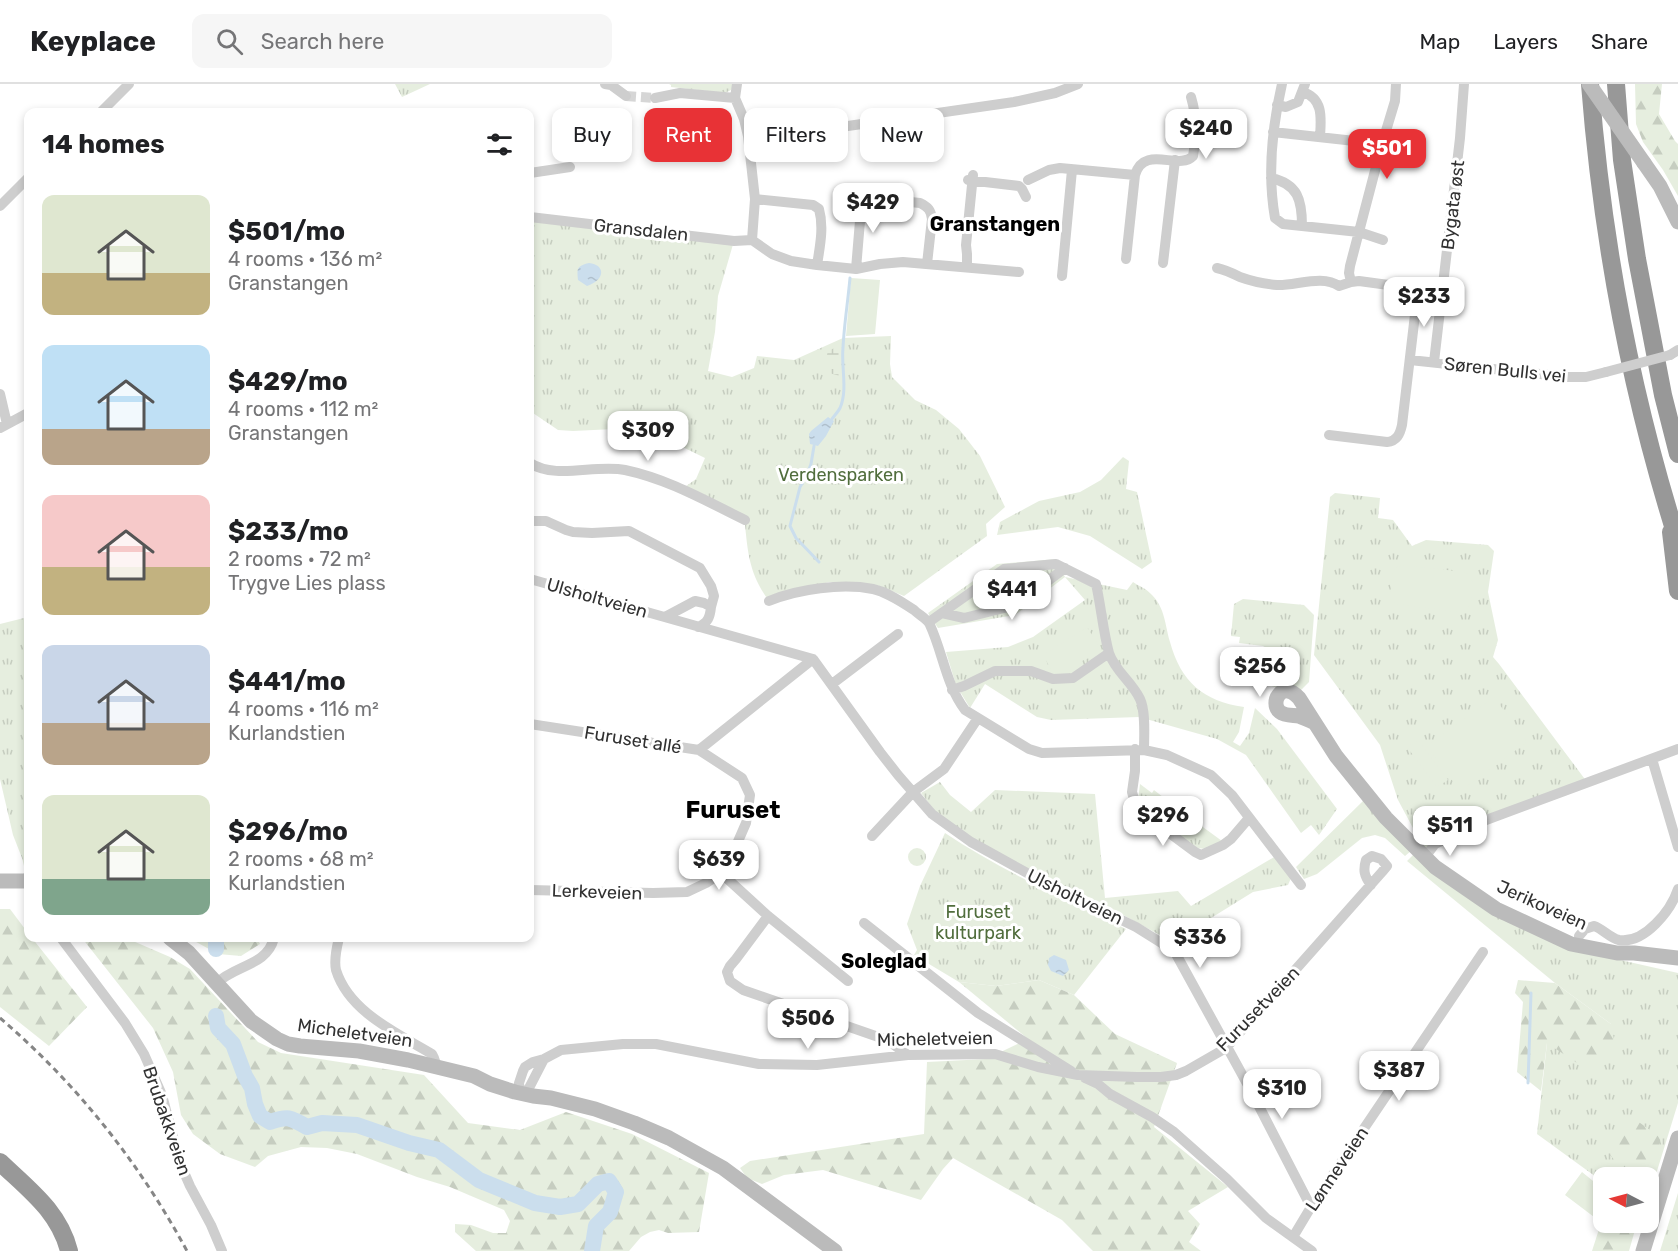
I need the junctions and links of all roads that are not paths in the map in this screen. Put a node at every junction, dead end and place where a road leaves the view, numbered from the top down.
1 (129, 84) edge
2 (605, 84) edge
3 (612, 84) edge
4 (737, 84) edge
5 (1078, 84) edge
6 (1282, 84) edge
7 (1396, 84) edge
8 (1464, 84) edge
9 (1590, 84) edge
10 (1616, 84) edge
11 (1304, 88) edge
12 (626, 96) tunnel mouth
13 (1191, 97) dead end
14 (655, 98) tunnel mouth
15 (735, 98) junction
16 (1277, 105) junction
17 (105, 108) edge
18 (848, 126) edge
19 (1274, 132) junction
20 (1320, 137) junction
21 (1382, 144) junction
22 (1175, 160) junction
23 (570, 167) dead end
24 (1072, 170) junction
25 (534, 172) edge
26 (1135, 175) junction
27 (1270, 177) junction
28 (1028, 180) dead end
29 (24, 182) edge
30 (1026, 197) dead end
31 (755, 199) junction
32 (0, 206) edge
33 (534, 217) edge
34 (1678, 222) edge
35 (1302, 226) junction
36 (1359, 232) junction
37 (752, 240) junction
38 (1383, 240) dead end
39 (1126, 259) dead end
40 (1163, 263) dead end
41 (927, 264) junction
42 (817, 265) junction
43 (967, 267) junction
44 (1217, 268) dead end
45 (856, 269) junction
46 (1019, 272) dead end
47 (1062, 276) dead end
48 (1351, 282) junction
49 (1675, 354) edge
50 (1410, 360) junction
51 (1434, 362) junction
52 (0, 394) edge
53 (1663, 395) junction
54 (24, 414) edge
55 (1678, 419) edge
56 (4, 426) edge
57 (1329, 435) dead end
58 (1678, 454) edge
59 (534, 466) edge
60 (1669, 515) junction
61 (745, 520) dead end
62 (534, 521) edge
63 (1678, 542) edge
64 (1065, 568) junction
65 (534, 580) edge
66 (1678, 591) edge
67 (770, 601) dead end
68 (711, 607) junction
69 (942, 613) junction
70 (665, 617) junction
71 (929, 622) junction
72 (698, 627) junction
73 (898, 634) dead end
74 (1109, 653) junction
75 (813, 659) junction
76 (832, 684) junction
77 (952, 690) junction
78 (978, 718) junction
79 (1313, 722) dead end
80 (534, 725) edge
81 (1678, 749) edge
82 (699, 750) junction
83 (1139, 750) junction
84 (1652, 759) junction
85 (913, 792) junction
86 (1249, 818) junction
87 (872, 836) dead end
88 (1678, 847) edge
89 (1425, 857) junction
90 (0, 873) edge
91 (721, 873) junction
92 (24, 874) edge
93 (0, 881) edge
94 (24, 881) edge
95 (1301, 885) dead end
96 (1371, 885) dead end
97 (1678, 889) edge
98 (534, 890) edge
99 (768, 916) junction
100 (864, 923) dead end
101 (1579, 936) dead end
102 (64, 942) edge
103 (175, 942) edge
104 (272, 942) edge
105 (339, 942) edge
106 (1483, 952) dead end
107 (1617, 953) junction
108 (1678, 958) edge
109 (1678, 969) edge
110 (848, 981) dead end
111 (217, 983) junction
112 (1226, 1048) junction
113 (908, 1055) junction
114 (437, 1067) junction
115 (1078, 1075) junction
116 (522, 1088) junction
117 (1678, 1138) edge
118 (0, 1162) edge
119 (1311, 1207) junction
120 (1293, 1237) junction
121 (69, 1251) edge
122 (222, 1251) edge
123 (835, 1251) edge
124 (1312, 1251) edge
125 (1643, 1251) edge

1 - 17 street
2 - 3 street
3 - 12 street
4 - 15 street
5 - 18 street
6 - 16 street
7 - 21 street
8 - 51 street, Bygata øst
9 - 34 main road, bridge
9 - 60 highway
10 - 53 highway
11 - 16 street
11 - 20 street
13 - 22 street
14 - 15 street
15 - 31 street
16 - 19 street
19 - 20 street
19 - 27 street
20 - 21 street
21 - 36 street
22 - 26 street
22 - 40 street
23 - 25 street
24 - 26 street
24 - 28 street
24 - 47 street
26 - 39 street
27 - 35 street
27 - 35 street
29 - 32 street
30 - 43 street
31 - 37 street
31 - 42 street
33 - 37 street, Gransdalen
35 - 36 street
36 - 38 street
36 - 48 street
37 - 42 street
41 - 43 street
41 - 45 street
41 - 45 street
42 - 45 street
43 - 46 street
44 - 48 street
48 - 50 street
49 - 51 street, Søren Bulls vei, bridge
50 - 51 street, Søren Bulls vei
50 - 57 street
52 - 56 street
53 - 55 highway
53 - 58 highway
54 - 56 street
59 - 61 street
60 - 63 highway
60 - 66 highway
62 - 68 street
64 - 69 street
64 - 69 street
64 - 74 street
65 - 70 street, Ulsholtveien
67 - 71 street
68 - 70 street, Ulsholtveien
68 - 72 street
69 - 71 street
70 - 72 street, Ulsholtveien
71 - 77 street
72 - 75 street, Ulsholtveien
73 - 76 street
74 - 77 street
74 - 83 street
75 - 76 street, Ulsholtveien
75 - 82 street, Furuset allé
76 - 85 street, Ulsholtveien
77 - 78 street
78 - 83 street
78 - 85 street
79 - 89 main road, Jerikoveien
80 - 82 street, Furuset allé
81 - 84 street
82 - 91 street
83 - 86 street
83 - 86 street
84 - 88 street
84 - 89 street
85 - 87 street
85 - 112 street, Ulsholtveien
86 - 95 street
89 - 107 main road, Jerikoveien
90 - 92 main road
91 - 98 street, Lerkeveien
91 - 99 street
93 - 94 main road
96 - 112 street, Furusetveien
97 - 101 street
99 - 110 street
99 - 113 street
100 - 115 street, Micheletveien
102 - 122 street, Brubakkveien
103 - 111 main road, Micheletveien
104 - 111 street
105 - 114 street
106 - 119 street, Lønneveien
107 - 108 main road, Jerikoveien
107 - 109 main road, Jerikoveien
111 - 114 main road, Micheletveien
112 - 115 street, Furusetveien
112 - 119 street, Ulsholtveien
113 - 115 street, Micheletveien
113 - 116 street, Micheletveien
114 - 116 main road, Micheletveien
115 - 120 street, Micheletveien
116 - 123 main road, Micheletveien
117 - 125 main road
118 - 121 highway
119 - 120 street, Lønneveien
120 - 124 street, Micheletveien

